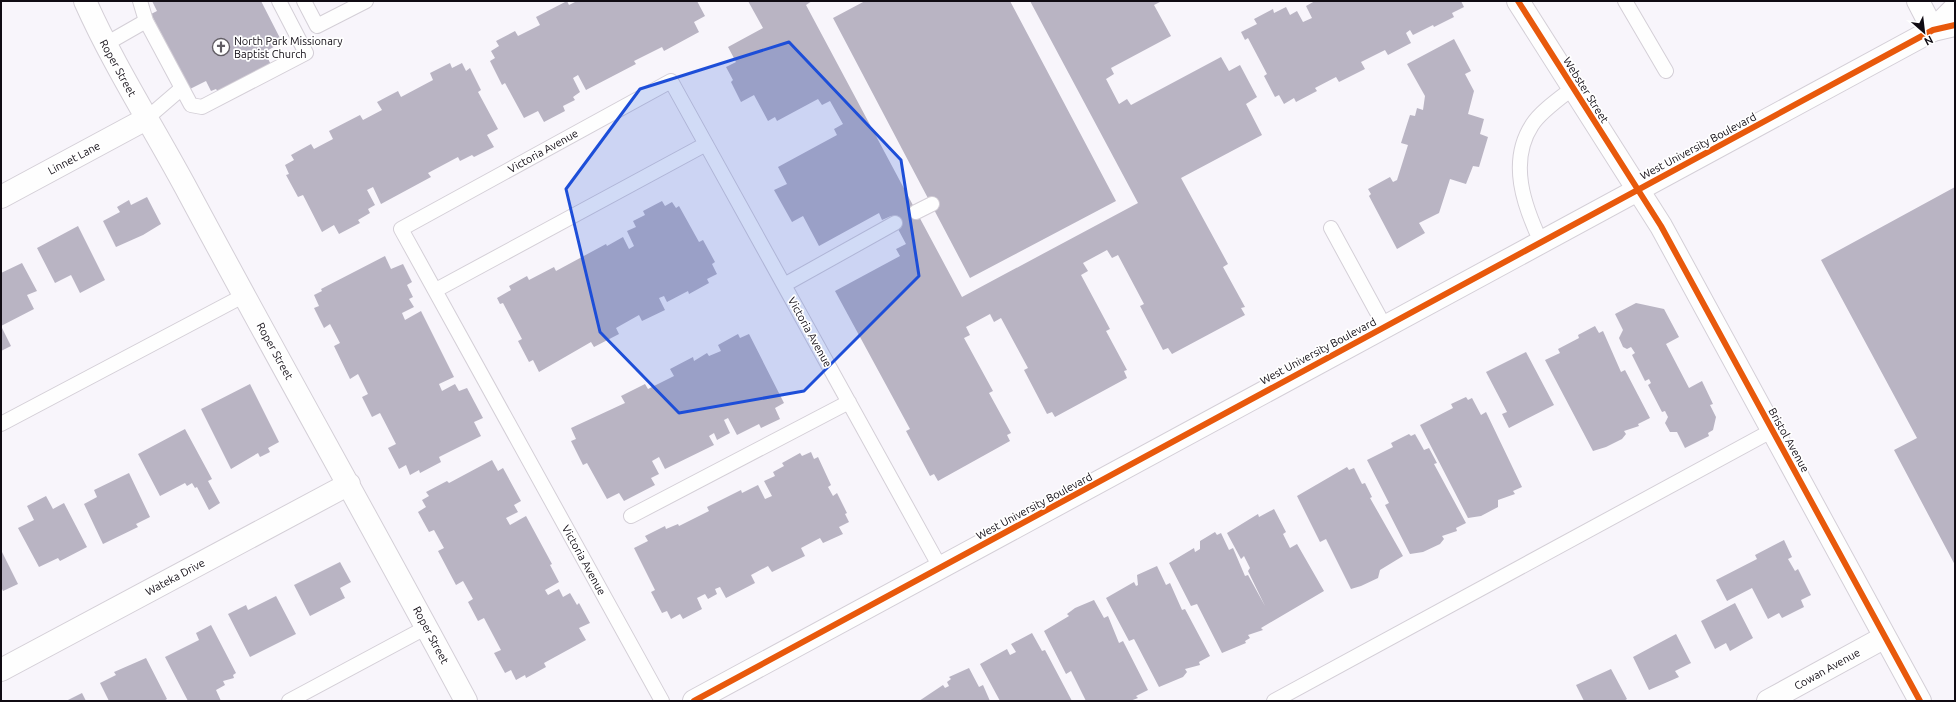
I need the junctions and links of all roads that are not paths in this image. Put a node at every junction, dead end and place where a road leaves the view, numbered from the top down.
1 (85, 1) edge
2 (140, 1) edge
3 (279, 1) edge
4 (304, 1) edge
5 (366, 1) edge
6 (1518, 1) edge
7 (1625, 1) edge
8 (1918, 1) edge
9 (1955, 8) edge
10 (146, 21) junction
11 (1955, 25) edge
12 (1933, 30) junction
13 (104, 44) junction
14 (1666, 71) dead end
15 (182, 88) junction
16 (1573, 88) junction
17 (146, 119) junction
18 (706, 144) junction
19 (1638, 189) junction
20 (1, 197) edge
21 (932, 204) dead end
22 (916, 212) dead end
23 (895, 223) dead end
24 (1331, 228) dead end
25 (1541, 242) junction
26 (784, 285) junction
27 (436, 290) junction
28 (243, 296) junction
29 (1384, 327) junction
30 (849, 402) junction
31 (1, 424) edge
32 (1773, 430) junction
33 (349, 484) junction
34 (631, 516) dead end
35 (940, 567) junction
36 (427, 627) junction
37 (1885, 637) junction
38 (1, 670) edge
39 (290, 701) edge
40 (466, 701) edge
41 (662, 701) edge
42 (694, 701) edge
43 (1274, 701) edge
44 (1768, 701) edge
45 (1920, 701) edge

1 - 13 street, Roper Street
2 - 10 lane
3 - 15 lane
4 - 5 lane
6 - 16 street, Webster Street
7 - 14 lane
8 - 12 street
9 - 12 street, West University Boulevard
10 - 13 lane
10 - 15 lane
11 - 12 street, West University Boulevard
12 - 19 street, West University Boulevard
13 - 17 street, Roper Street
15 - 17 lane
16 - 19 street, Webster Street
16 - 25 lane
17 - 20 street, Linnet Lane
17 - 28 street, Roper Street
18 - 26 lane, Victoria Avenue
18 - 27 lane
18 - 27 lane, Victoria Avenue
19 - 25 street, West University Boulevard
19 - 32 street, Bristol Avenue
21 - 22 lane
23 - 26 lane
24 - 29 lane
25 - 29 street, West University Boulevard
26 - 30 lane, Victoria Avenue
27 - 41 lane, Victoria Avenue
28 - 31 lane
28 - 33 street, Roper Street
29 - 35 street, West University Boulevard
30 - 34 lane
30 - 35 lane, Victoria Avenue
32 - 37 street, Bristol Avenue
32 - 43 lane
33 - 36 street, Roper Street
33 - 38 street, Wateka Drive
35 - 42 street, West University Boulevard
36 - 39 lane
36 - 40 street, Roper Street
37 - 44 street, Cowan Avenue
37 - 45 street, Bristol Avenue

